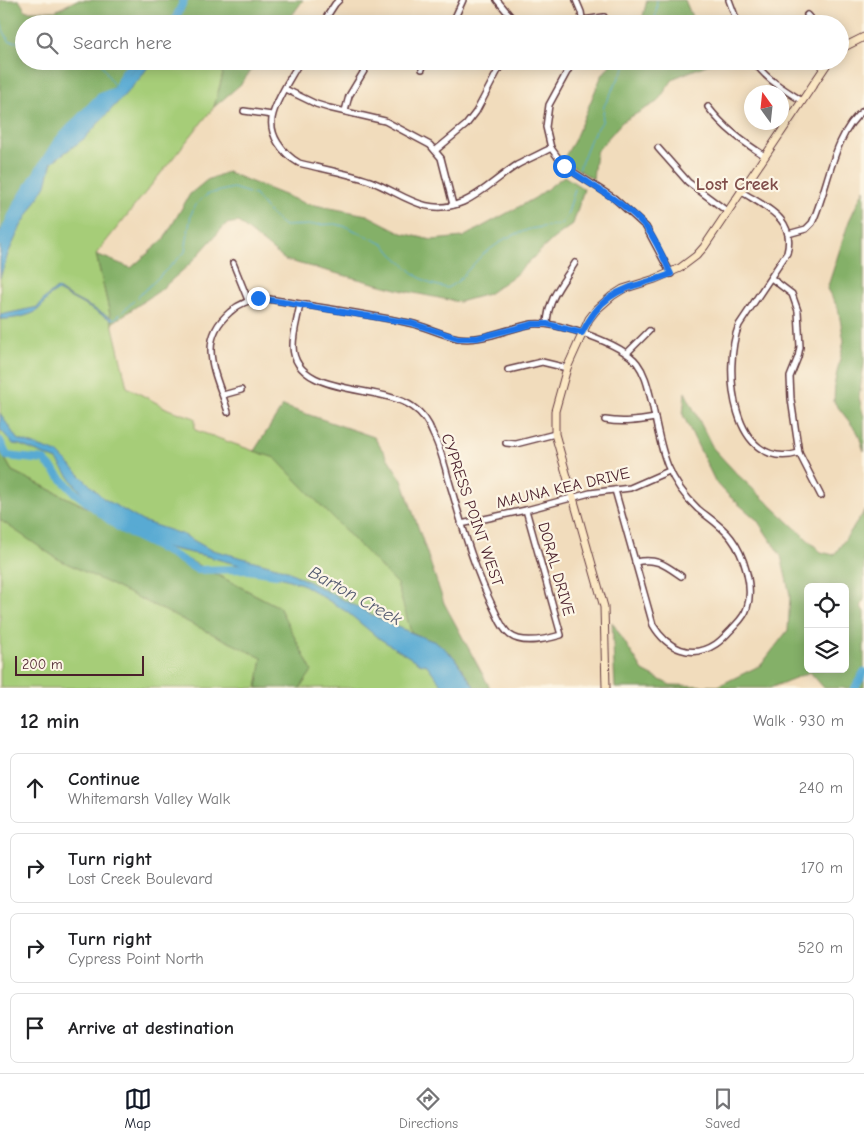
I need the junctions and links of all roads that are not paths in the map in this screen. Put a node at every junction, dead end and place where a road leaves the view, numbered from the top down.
1 (339, 0) edge
2 (463, 0) edge
3 (497, 0) edge
4 (576, 0) edge
5 (728, 0) edge
6 (328, 15) edge
7 (456, 15) edge
8 (510, 15) edge
9 (581, 15) edge
10 (734, 15) edge
11 (864, 37) edge
12 (849, 44) edge
13 (295, 70) edge
14 (364, 70) edge
15 (499, 70) edge
16 (566, 70) edge
17 (760, 70) edge
18 (823, 70) edge
19 (285, 89) junction
20 (802, 101) junction
21 (708, 107) dead end
22 (864, 110) edge
23 (244, 111) dead end
24 (345, 111) junction
25 (272, 116) junction
26 (551, 148) junction
27 (658, 148) dead end
28 (436, 150) junction
29 (765, 156) junction
30 (742, 192) junction
31 (453, 205) junction
32 (728, 212) junction
33 (788, 234) junction
34 (233, 263) dead end
35 (575, 263) dead end
36 (671, 274) junction
37 (771, 278) junction
38 (248, 300) junction
39 (300, 304) junction
40 (547, 324) junction
41 (649, 331) dead end
42 (582, 333) junction
43 (627, 353) junction
44 (567, 368) junction
45 (508, 370) dead end
46 (241, 390) dead end
47 (223, 395) junction
48 (228, 412) dead end
49 (655, 418) junction
50 (605, 420) dead end
51 (555, 434) junction
52 (506, 443) dead end
53 (799, 454) junction
54 (668, 471) junction
55 (615, 490) junction
56 (821, 496) dead end
57 (572, 497) junction
58 (526, 510) junction
59 (462, 524) junction
60 (635, 562) junction
61 (681, 576) dead end
62 (562, 635) joint
63 (606, 688) edge

1 - 6 street
2 - 7 street
3 - 8 street
4 - 9 street
5 - 10 street
11 - 12 street
13 - 19 street
14 - 24 street
15 - 28 street
16 - 26 street
17 - 20 street
18 - 20 street
19 - 24 street
19 - 25 street
20 - 29 street
21 - 29 street
22 - 33 street
23 - 25 street
24 - 28 street
25 - 31 street
26 - 31 street
26 - 36 street
27 - 32 street
28 - 31 street
29 - 30 street
30 - 32 street
30 - 33 street
32 - 36 street
33 - 37 street
34 - 38 street
35 - 40 street
36 - 42 street
37 - 53 street
37 - 53 street
38 - 39 street
38 - 47 street
39 - 40 street
39 - 59 street, CYPRESS POINT WEST
40 - 42 street
41 - 43 street
42 - 43 street
42 - 44 street
43 - 49 street
44 - 45 street
44 - 51 street
46 - 47 street
47 - 48 street
49 - 50 street
49 - 54 street
51 - 52 street
51 - 57 street
53 - 56 street
54 - 55 street, MAUNA KEA DRIVE
54 - 60 street
55 - 57 street, MAUNA KEA DRIVE
55 - 60 street
57 - 58 street, MAUNA KEA DRIVE
57 - 63 street
58 - 59 street, MAUNA KEA DRIVE
58 - 62 street, DORAL DRIVE
59 - 62 street, CYPRESS POINT WEST
60 - 61 street

